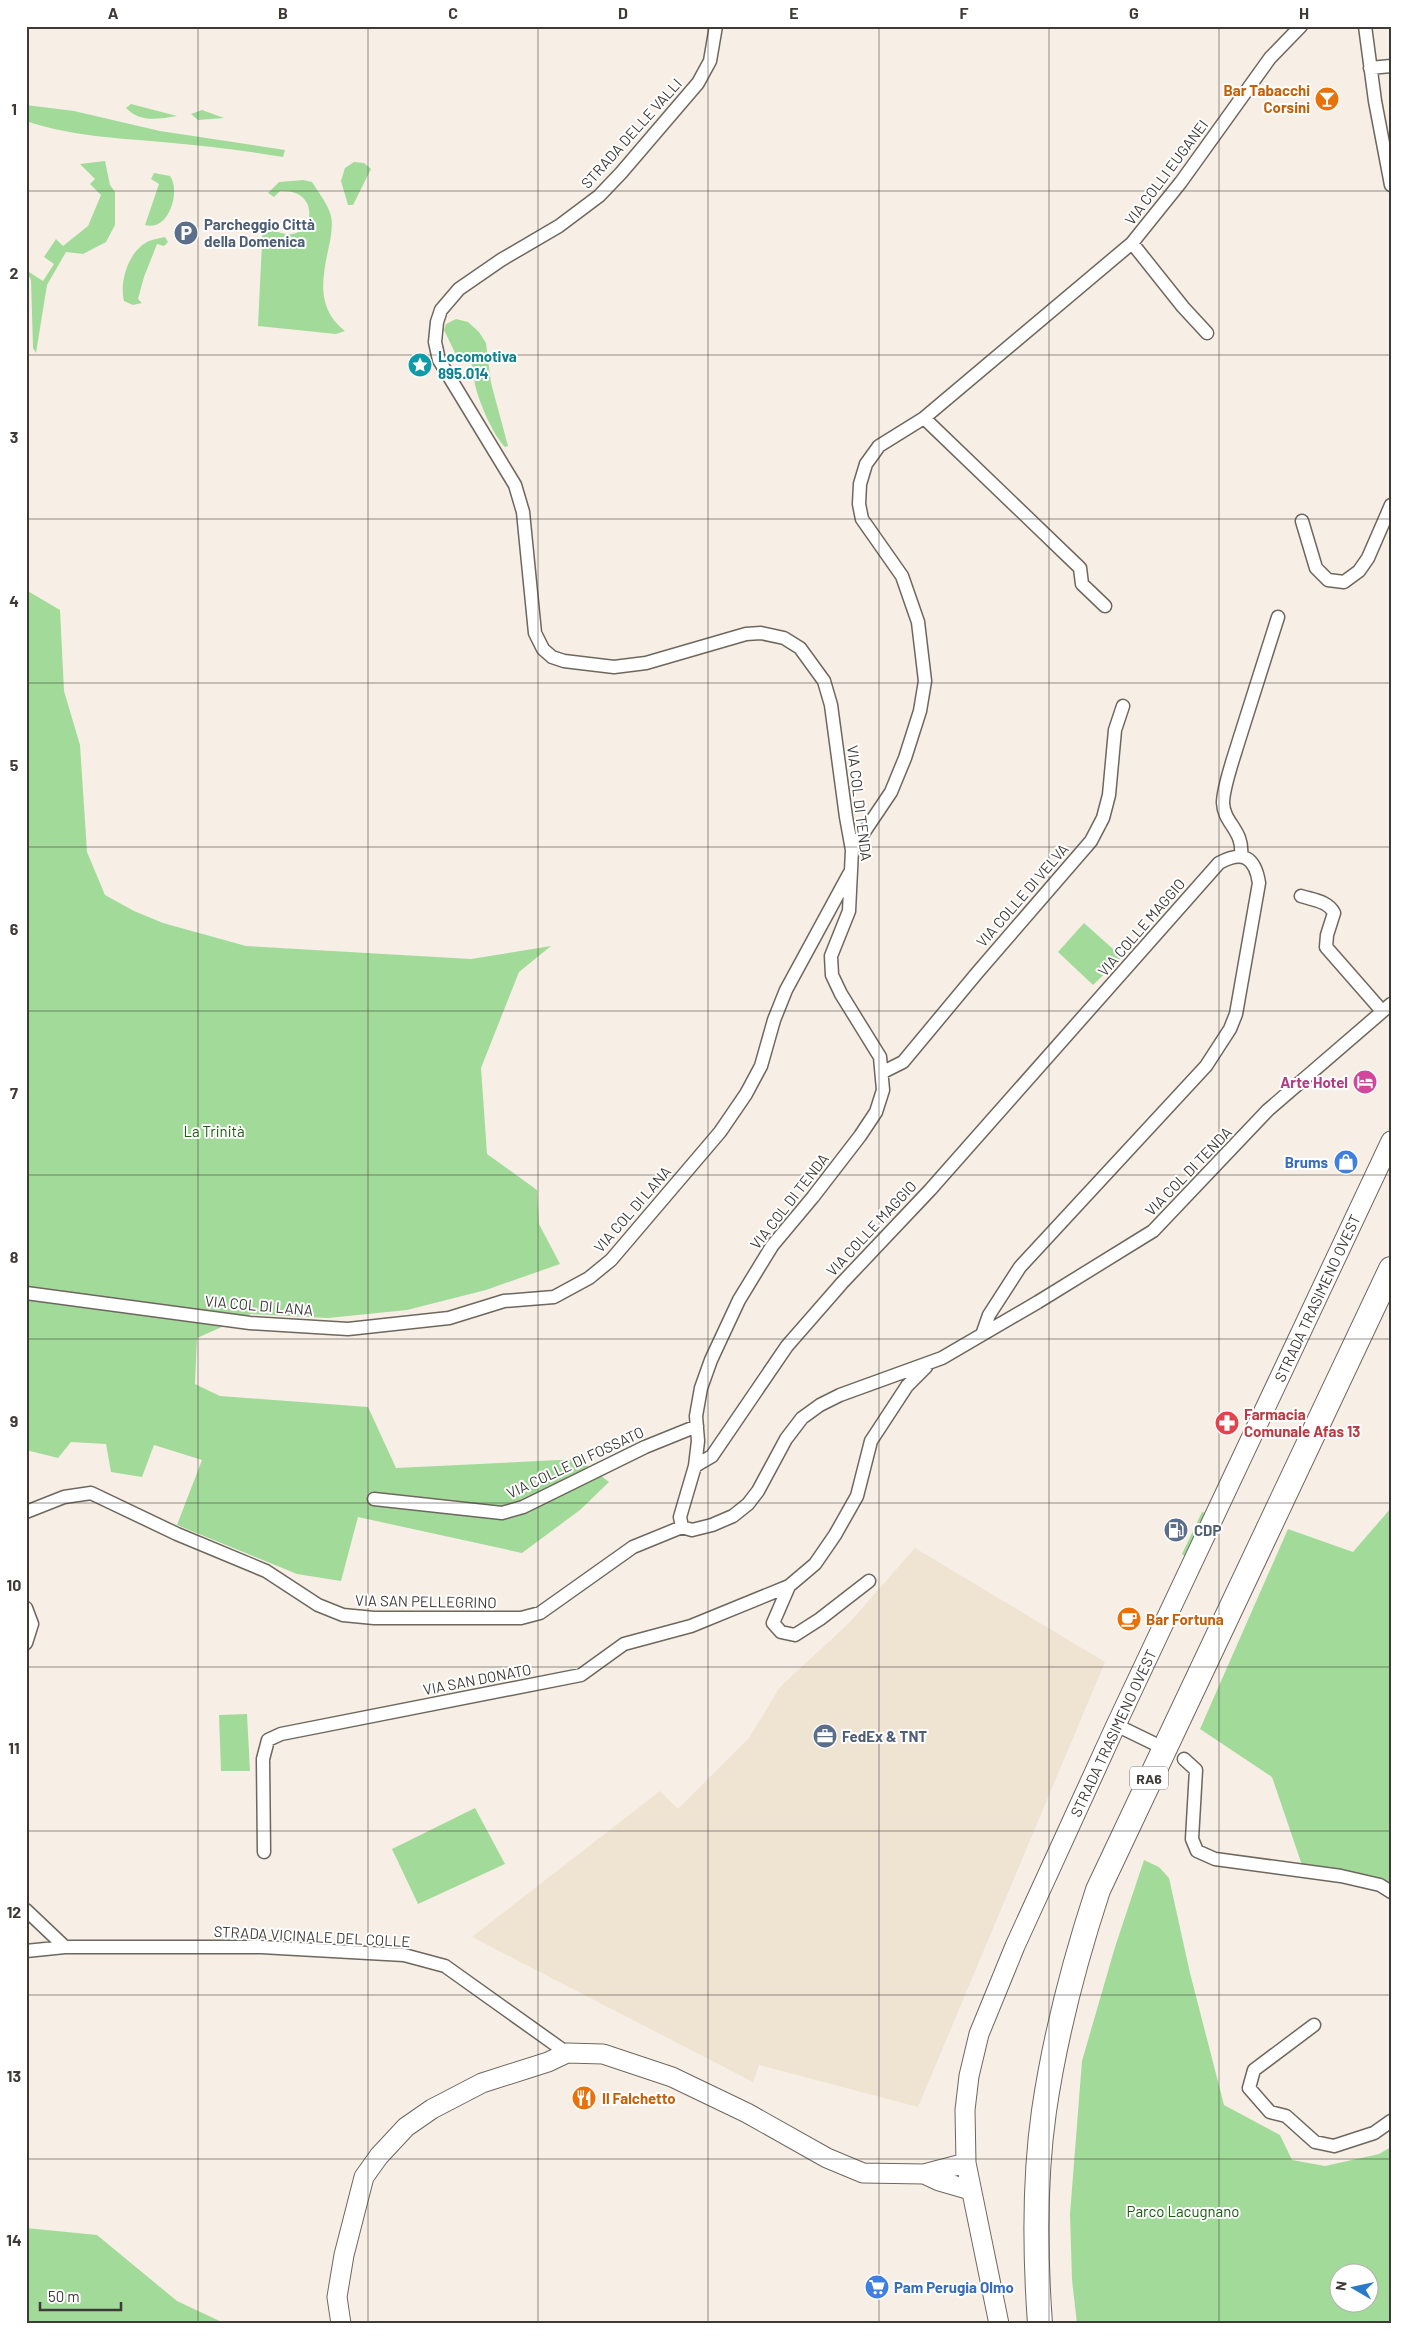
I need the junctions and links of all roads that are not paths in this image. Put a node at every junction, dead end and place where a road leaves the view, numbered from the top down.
1 (716, 26) edge
2 (1300, 26) edge
3 (1366, 26) edge
4 (1391, 66) edge
5 (1370, 68) junction
6 (1391, 185) edge
7 (1132, 243) junction
8 (441, 310) joint
9 (1207, 333) dead end
10 (924, 418) junction
11 (1391, 504) edge
12 (1302, 521) dead end
13 (1105, 606) dead end
14 (1278, 617) dead end
15 (1123, 706) dead end
16 (852, 850) junction
17 (1241, 856) junction
18 (852, 868) junction
19 (1302, 896) dead end
20 (1386, 1008) edge
21 (883, 1072) junction
22 (1391, 1140) edge
23 (1391, 1269) edge
24 (26, 1293) edge
25 (1391, 1298) edge
26 (983, 1332) junction
27 (930, 1364) junction
28 (697, 1426) junction
29 (695, 1466) junction
30 (374, 1499) dead end
31 (26, 1512) edge
32 (682, 1527) junction
33 (869, 1581) dead end
34 (789, 1586) junction
35 (26, 1608) edge
36 (26, 1644) edge
37 (1116, 1725) junction
38 (1153, 1743) dead end
39 (1184, 1759) dead end
40 (264, 1852) dead end
41 (1391, 1892) edge
42 (26, 1910) edge
43 (65, 1947) junction
44 (26, 1951) edge
45 (1314, 2025) dead end
46 (567, 2052) junction
47 (1391, 2120) edge
48 (966, 2164) junction
49 (924, 2174) junction
50 (970, 2190) junction
51 (341, 2324) edge
52 (999, 2324) edge
53 (1040, 2324) edge
54 (1052, 2324) edge

1 - 8 street, STRADA DELLE VALLI
2 - 7 street, VIA COLLI EUGANEI
3 - 5 street
4 - 5 street
5 - 6 street
7 - 9 street, VIA COLLI EUGANEI
7 - 10 street, VIA COLLI EUGANEI
8 - 16 street, VIA COL DI TENDA
10 - 13 street
10 - 16 street, VIA COLLI EUGANEI
11 - 12 street
14 - 17 street
15 - 21 street, VIA COLLE DI VELVA
16 - 18 street, VIA COL DI TENDA
17 - 26 street
17 - 29 street, VIA COLLE MAGGIO
18 - 21 street, VIA COL DI TENDA
18 - 24 street, VIA COL DI LANA
19 - 20 street
20 - 26 street, VIA COL DI TENDA
21 - 28 street, VIA COL DI TENDA
22 - 37 main road, STRADA TRASIMENO OVEST
23 - 53 highway, RA6
25 - 54 highway, RA6
26 - 27 street, VIA COL DI TENDA
27 - 32 street, VIA COL DI TENDA
27 - 34 street, VIA SAN DONATO
28 - 29 street, VIA COL DI TENDA
28 - 30 street, VIA COLLE DI FOSSATO
29 - 32 street, VIA COL DI TENDA
31 - 32 street, VIA SAN PELLEGRINO
33 - 34 street, VIA SAN DONATO
34 - 40 street, VIA SAN DONATO
35 - 36 street
37 - 38 street
37 - 48 main road, STRADA TRASIMENO OVEST
39 - 41 street
42 - 43 street
43 - 44 street, STRADA VICINALE DEL COLLE
43 - 46 street, STRADA VICINALE DEL COLLE
45 - 47 street
46 - 49 main road
46 - 51 main road
48 - 49 main road
48 - 50 main road, STRADA TRASIMENO OVEST
49 - 50 main road
50 - 52 main road, STRADA TRASIMENO OVEST

